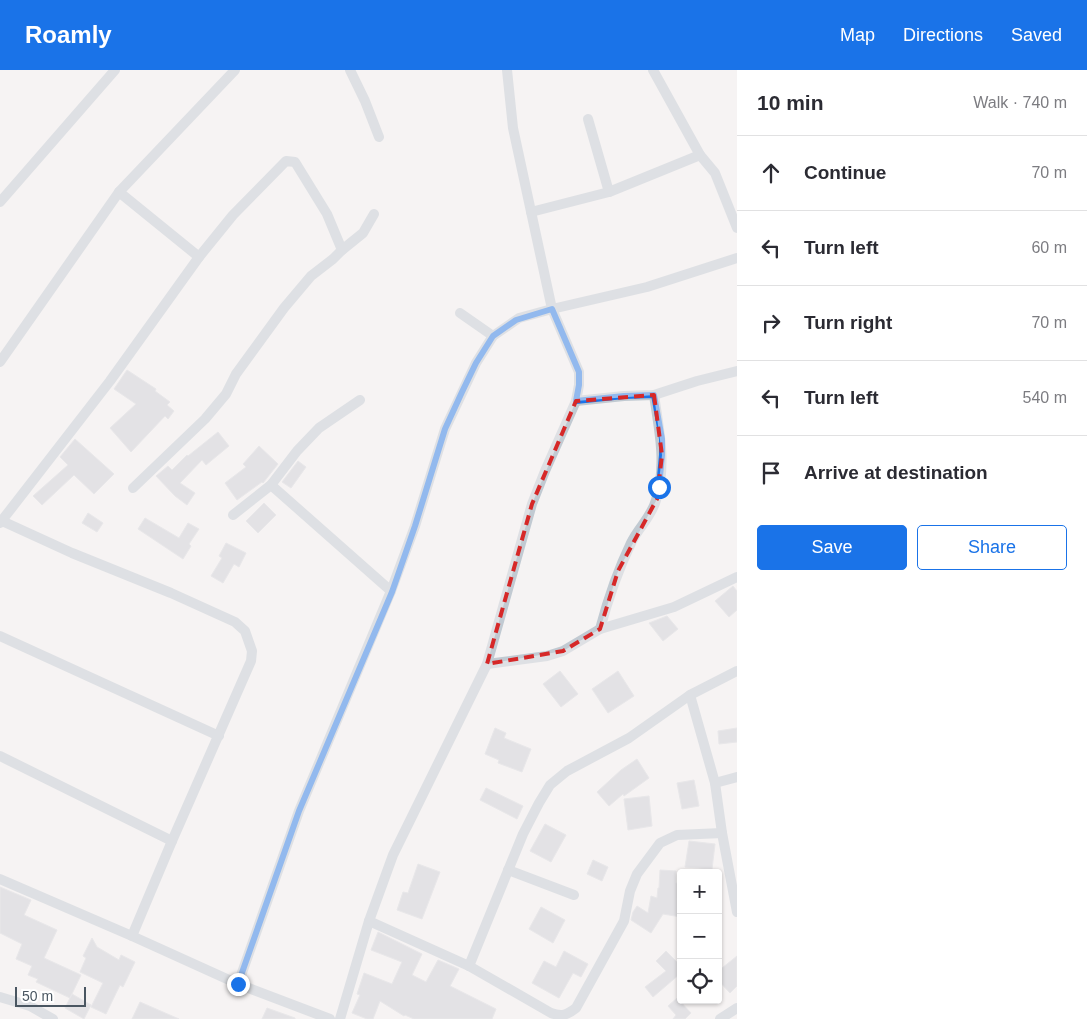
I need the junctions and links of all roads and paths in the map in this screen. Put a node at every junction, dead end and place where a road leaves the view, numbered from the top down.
1 (115, 70) edge
2 (235, 70) edge
3 (350, 70) edge
4 (507, 70) edge
5 (653, 70) edge
6 (588, 120) dead end
7 (380, 137) dead end
8 (700, 155) junction
9 (119, 192) junction
10 (609, 192) junction
11 (0, 202) edge
12 (531, 212) junction
13 (374, 214) dead end
14 (737, 228) edge
15 (342, 250) junction
16 (199, 257) junction
17 (737, 258) edge
18 (552, 309) junction
19 (460, 313) dead end
20 (493, 336) junction
21 (0, 362) edge
22 (737, 371) edge
23 (654, 395) junction
24 (360, 400) dead end
25 (576, 401) junction
26 (271, 485) junction
27 (133, 488) dead end
28 (233, 514) dead end
29 (1, 522) edge
30 (737, 577) edge
31 (392, 592) junction
32 (600, 629) junction
33 (0, 636) edge
34 (487, 664) junction
35 (737, 671) edge
36 (690, 695) junction
37 (219, 736) junction
38 (0, 756) edge
39 (737, 777) edge
40 (715, 783) junction
41 (722, 833) junction
42 (172, 841) junction
43 (508, 870) junction
44 (0, 879) edge
45 (574, 895) dead end
46 (737, 912) edge
47 (369, 921) junction
48 (132, 936) junction
49 (469, 966) junction
50 (238, 984) junction
51 (0, 997) edge
52 (737, 1008) edge
53 (53, 1019) edge
54 (330, 1019) edge
55 (340, 1019) edge
56 (720, 1019) edge

1 - 11 street
2 - 9 street
3 - 7 street
4 - 12 street
5 - 8 street
6 - 10 street
8 - 10 street
8 - 14 street
9 - 16 street
9 - 21 street
10 - 12 street
12 - 18 street
13 - 15 street
15 - 16 street
15 - 27 street
16 - 29 street
17 - 18 street
18 - 20 street
18 - 25 street
19 - 20 street
20 - 31 street
22 - 23 street
23 - 25 street
23 - 32 street
24 - 26 street
25 - 34 street
26 - 28 street
26 - 31 street
29 - 37 street
30 - 32 street
31 - 50 street
32 - 34 street
33 - 37 street
34 - 47 street
35 - 36 street
36 - 40 street
36 - 43 street
37 - 42 street
38 - 42 street
39 - 40 street
40 - 41 street
41 - 46 street
41 - 49 street
42 - 48 street
43 - 45 street
43 - 49 street
44 - 48 street
47 - 49 street
47 - 55 street
48 - 50 street
50 - 54 street
51 - 53 street
52 - 56 street

